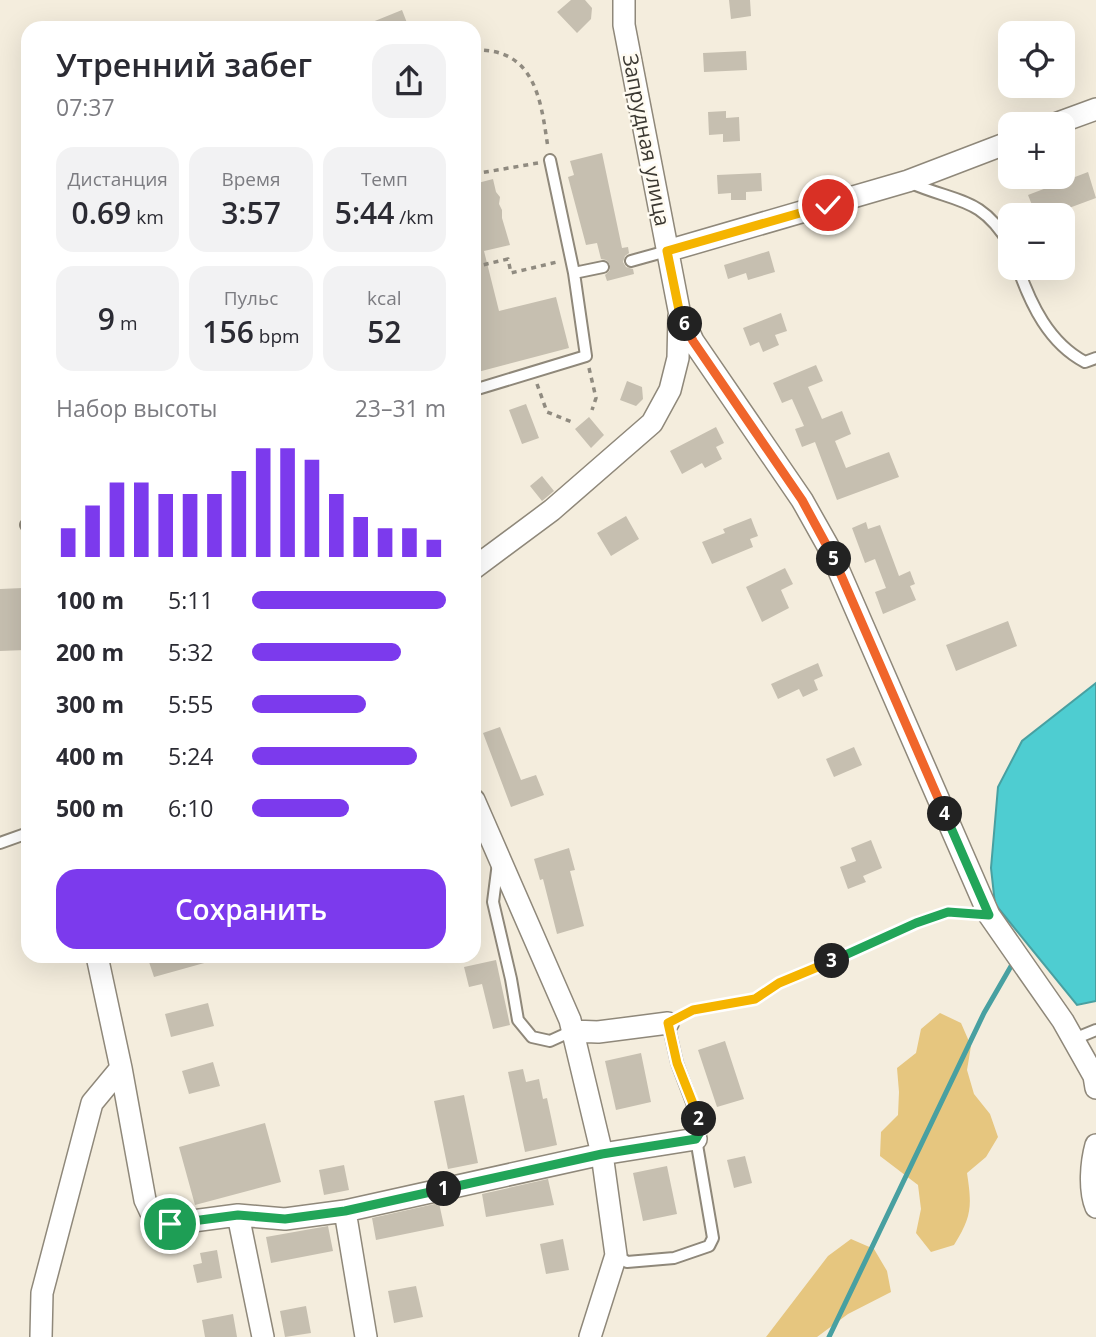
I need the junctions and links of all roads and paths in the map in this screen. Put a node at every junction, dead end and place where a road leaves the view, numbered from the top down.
1 (624, 0) edge
2 (481, 51) edge
3 (1096, 108) edge
4 (1075, 116) edge
5 (998, 147) edge
6 (550, 160) junction
7 (481, 173) edge
8 (908, 181) junction
9 (998, 227) edge
10 (667, 251) junction
11 (571, 259) junction
12 (631, 261) dead end
13 (481, 265) edge
14 (603, 267) dead end
15 (574, 272) junction
16 (1023, 280) edge
17 (679, 310) junction
18 (586, 356) junction
19 (1096, 358) edge
20 (533, 372) junction
21 (481, 388) edge
22 (592, 410) dead end
23 (572, 422) dead end
24 (481, 563) edge
25 (481, 816) edge
26 (21, 835) edge
27 (0, 842) edge
28 (499, 857) junction
29 (989, 915) junction
30 (98, 963) edge
31 (668, 1023) junction
32 (1096, 1030) edge
33 (572, 1031) junction
34 (1074, 1039) junction
35 (121, 1068) junction
36 (1096, 1087) edge
37 (696, 1139) junction
38 (1096, 1145) edge
39 (602, 1154) junction
40 (1096, 1207) edge
41 (345, 1211) junction
42 (238, 1215) junction
43 (616, 1255) junction
44 (41, 1337) edge
45 (263, 1337) edge
46 (366, 1337) edge
47 (590, 1337) edge

1 - 10 street, Запрудная улица
2 - 6 path
3 - 4 street
5 - 8 street
6 - 7 path
6 - 11 lane
8 - 9 lane
8 - 10 street
10 - 12 lane
10 - 17 street, Запрудная улица
11 - 13 path
11 - 15 lane
14 - 15 lane
15 - 18 lane
16 - 19 lane
17 - 24 street
17 - 29 street, Запрудная улица
18 - 20 lane
18 - 22 path
20 - 21 lane
20 - 23 path
25 - 28 street
26 - 27 lane
28 - 33 street
28 - 33 lane
29 - 31 path
29 - 34 street, Запрудная улица
30 - 35 street
31 - 33 street
31 - 37 lane
32 - 34 lane
33 - 39 street
34 - 36 street, Запрудная улица
35 - 42 street
35 - 44 street
37 - 39 street
37 - 43 lane
38 - 40 street
39 - 41 street
39 - 43 street
41 - 42 street
41 - 46 street
42 - 45 street
43 - 47 street

